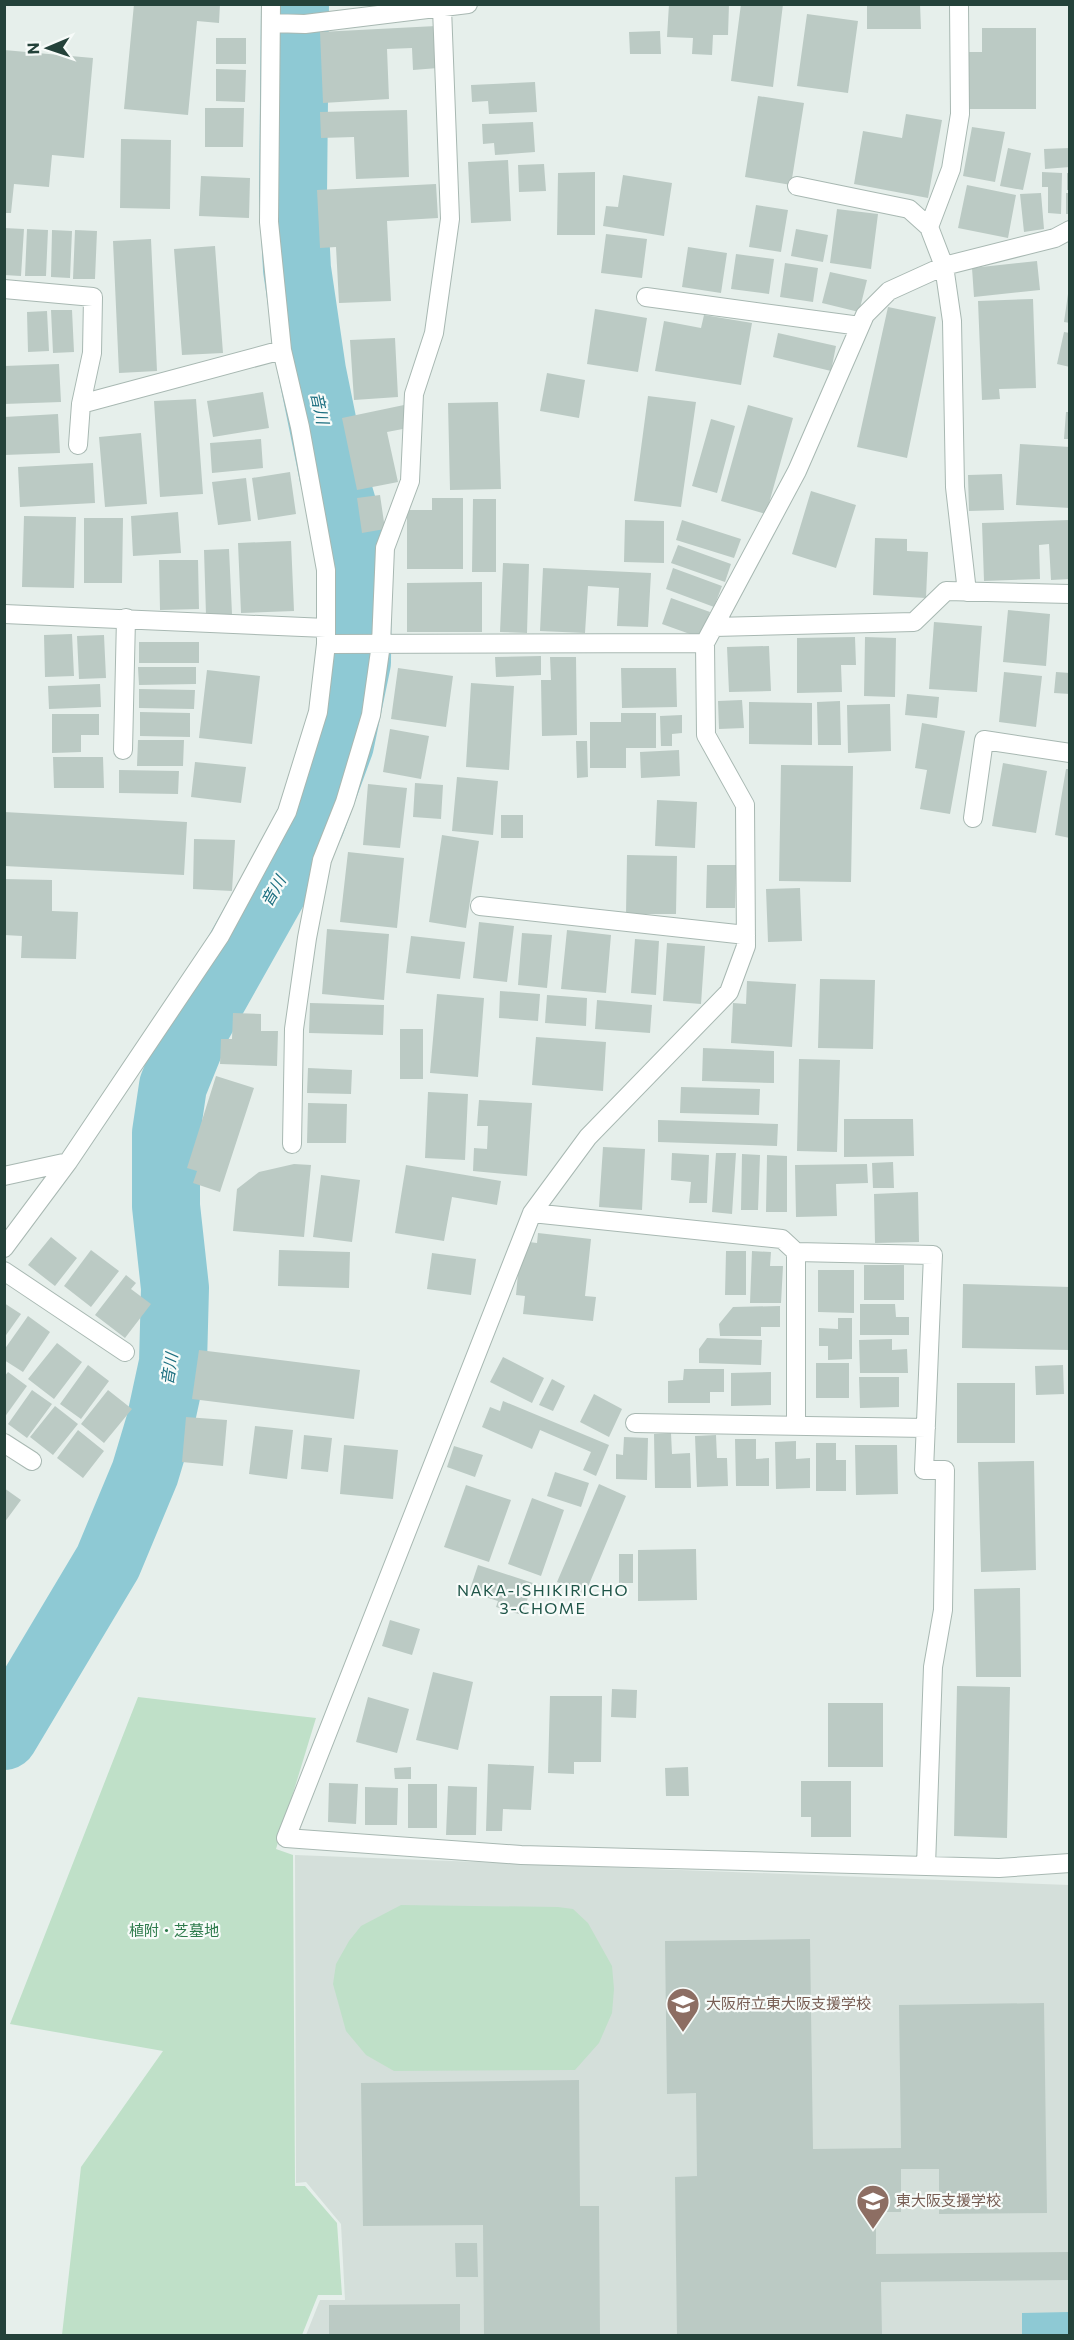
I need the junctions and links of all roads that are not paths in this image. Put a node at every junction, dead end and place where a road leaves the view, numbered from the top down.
1 (271, 4) edge
2 (468, 4) edge
3 (959, 4) edge
4 (442, 8) junction
5 (275, 24) junction
6 (797, 186) dead end
7 (929, 227) junction
8 (1070, 231) edge
9 (944, 266) junction
10 (4, 289) edge
11 (645, 297) dead end
12 (860, 326) junction
13 (282, 350) junction
14 (81, 404) junction
15 (78, 445) dead end
16 (967, 592) junction
17 (1070, 594) edge
18 (4, 614) edge
19 (126, 618) junction
20 (710, 635) junction
21 (330, 639) junction
22 (377, 644) junction
23 (123, 750) dead end
24 (1070, 753) edge
25 (973, 818) dead end
26 (480, 906) dead end
27 (746, 935) junction
28 (292, 1144) dead end
29 (68, 1162) junction
30 (4, 1176) edge
31 (532, 1213) junction
32 (4, 1248) edge
33 (796, 1252) junction
34 (4, 1271) edge
35 (125, 1352) dead end
36 (635, 1423) dead end
37 (796, 1426) junction
38 (926, 1428) junction
39 (4, 1443) edge
40 (32, 1461) dead end
41 (1070, 1863) edge
42 (926, 1866) junction

1 - 5 street
2 - 4 street
3 - 7 street
4 - 5 street
4 - 22 street
5 - 13 street
6 - 7 street
7 - 9 street
8 - 9 street
9 - 12 street
9 - 16 street
10 - 14 street
11 - 12 street
12 - 20 street
13 - 14 street
13 - 21 street
14 - 15 street
16 - 17 street
16 - 20 street
18 - 19 street
19 - 21 street
19 - 23 street
20 - 22 street
20 - 27 street
21 - 22 street
21 - 29 street
22 - 28 street
24 - 25 street
26 - 27 street
27 - 31 street
29 - 30 street
29 - 32 street
31 - 33 street
31 - 42 street
33 - 37 street
33 - 38 street
34 - 35 street
36 - 37 street
37 - 38 street
38 - 42 street
39 - 40 street
41 - 42 street

